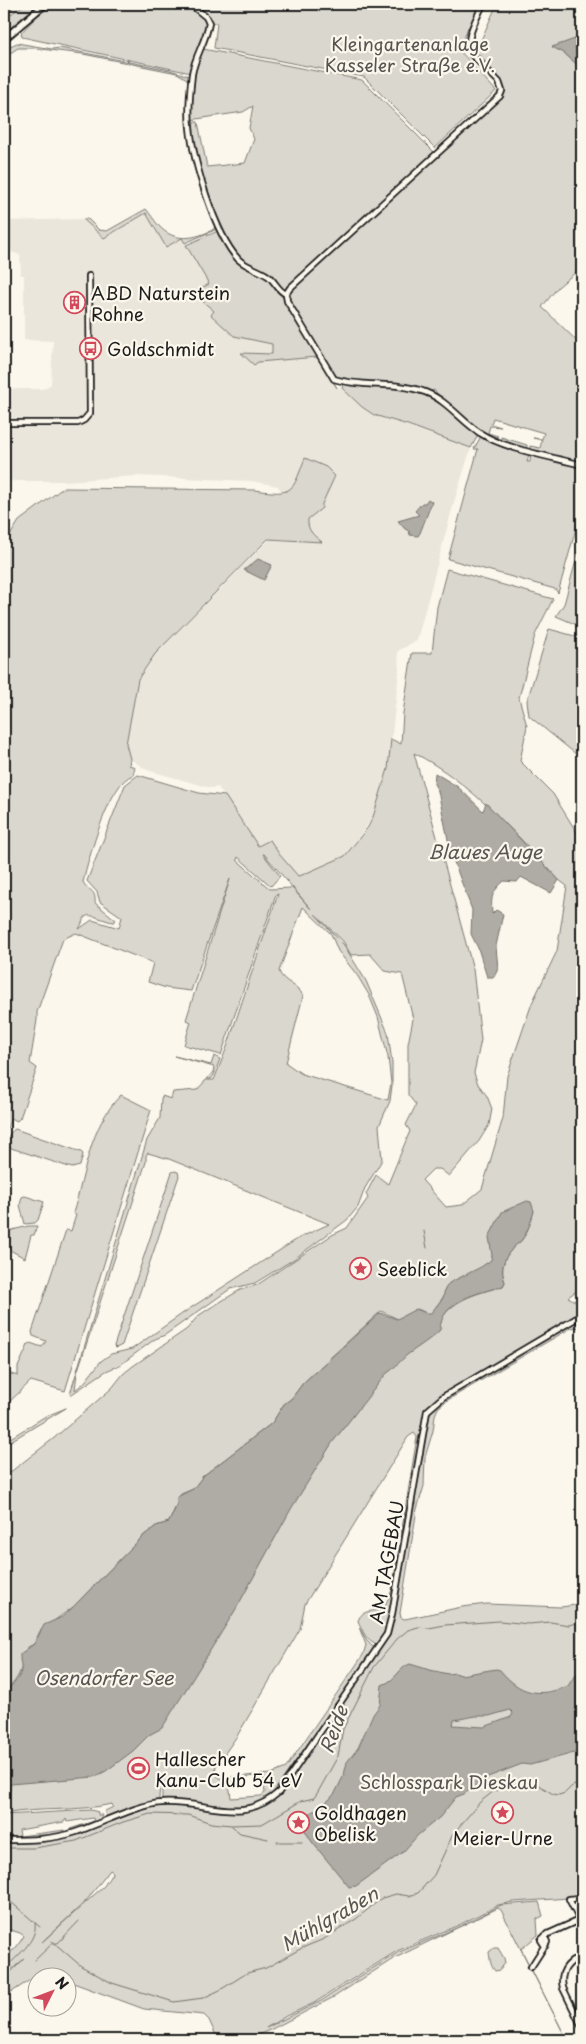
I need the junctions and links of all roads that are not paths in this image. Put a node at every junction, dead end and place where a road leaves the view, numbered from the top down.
1 (45, 4) edge
2 (190, 4) edge
3 (483, 4) edge
4 (4, 38) edge
5 (89, 276) dead end
6 (286, 294) junction
7 (4, 423) edge
8 (582, 465) edge
9 (582, 1315) edge
10 (4, 1840) edge
11 (582, 1898) edge
12 (581, 1923) edge
13 (548, 1934) junction
14 (545, 1946) junction
15 (582, 1956) edge
16 (530, 1968) dead end
17 (582, 2027) edge

1 - 4 main road
2 - 6 street
3 - 6 street
5 - 7 street
6 - 8 street
9 - 10 street, AM TAGEBAU
11 - 12 street
12 - 13 street
13 - 14 street
13 - 14 street
14 - 16 street
15 - 17 street

